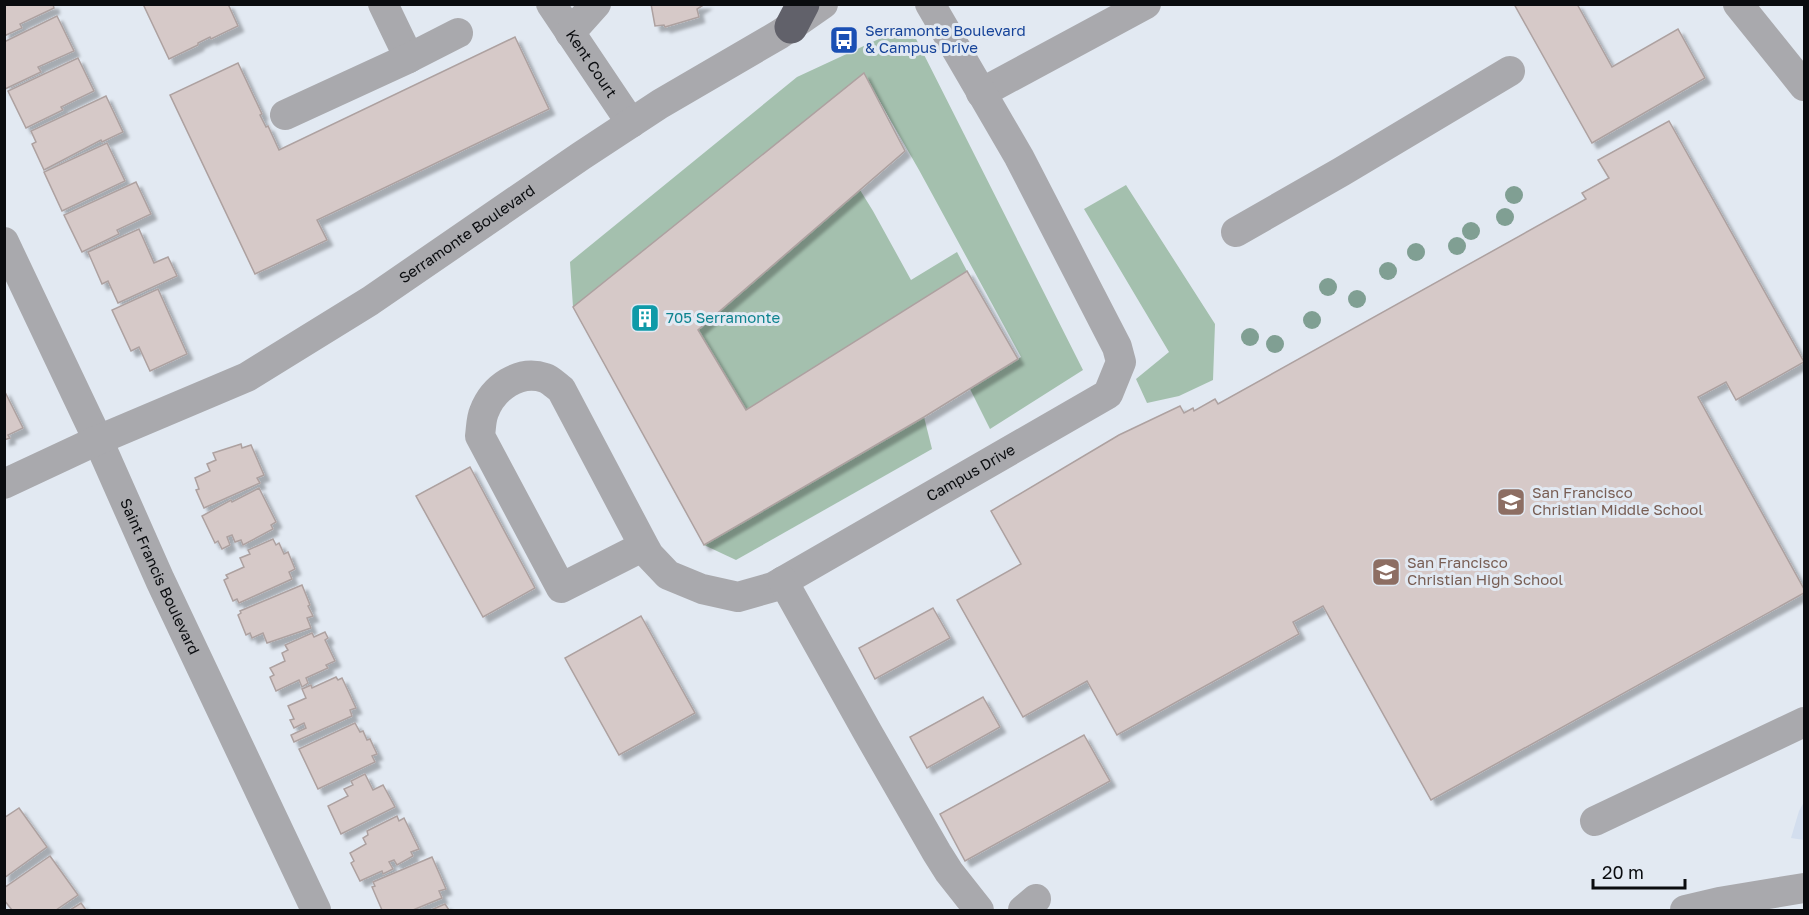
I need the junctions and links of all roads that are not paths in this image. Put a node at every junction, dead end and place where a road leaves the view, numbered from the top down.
1 (383, 4) edge
2 (551, 4) edge
3 (596, 4) edge
4 (823, 4) edge
5 (930, 4) edge
6 (1146, 4) edge
7 (1738, 4) edge
8 (797, 16) edge
9 (458, 33) dead end
10 (570, 33) junction
11 (409, 58) junction
12 (1510, 71) dead end
13 (1804, 86) edge
14 (981, 93) junction
15 (285, 115) dead end
16 (631, 123) junction
17 (1236, 232) dead end
18 (4, 242) edge
19 (98, 440) junction
20 (4, 484) edge
21 (644, 546) junction
22 (783, 581) junction
23 (1804, 722) edge
24 (1595, 821) dead end
25 (1804, 888) edge
26 (1719, 902) junction
27 (316, 910) edge
28 (979, 910) edge
29 (1685, 910) edge
30 (1778, 910) edge

1 - 11 street
2 - 10 street, Kent Court
3 - 10 street
4 - 8 street, Serramonte Boulevard
5 - 14 street, Campus Drive
6 - 14 street
7 - 13 street
8 - 16 street, Serramonte Boulevard
9 - 11 street
10 - 16 street, Kent Court
11 - 15 street
12 - 17 street
14 - 22 street, Campus Drive
16 - 19 street, Serramonte Boulevard
18 - 19 street, Saint Francis Boulevard
19 - 20 street, Serramonte Boulevard
19 - 27 street, Saint Francis Boulevard
21 - 21 street, Campus Drive
21 - 22 street, Campus Drive
22 - 28 street
23 - 24 street
25 - 26 street
26 - 29 street
26 - 30 street

